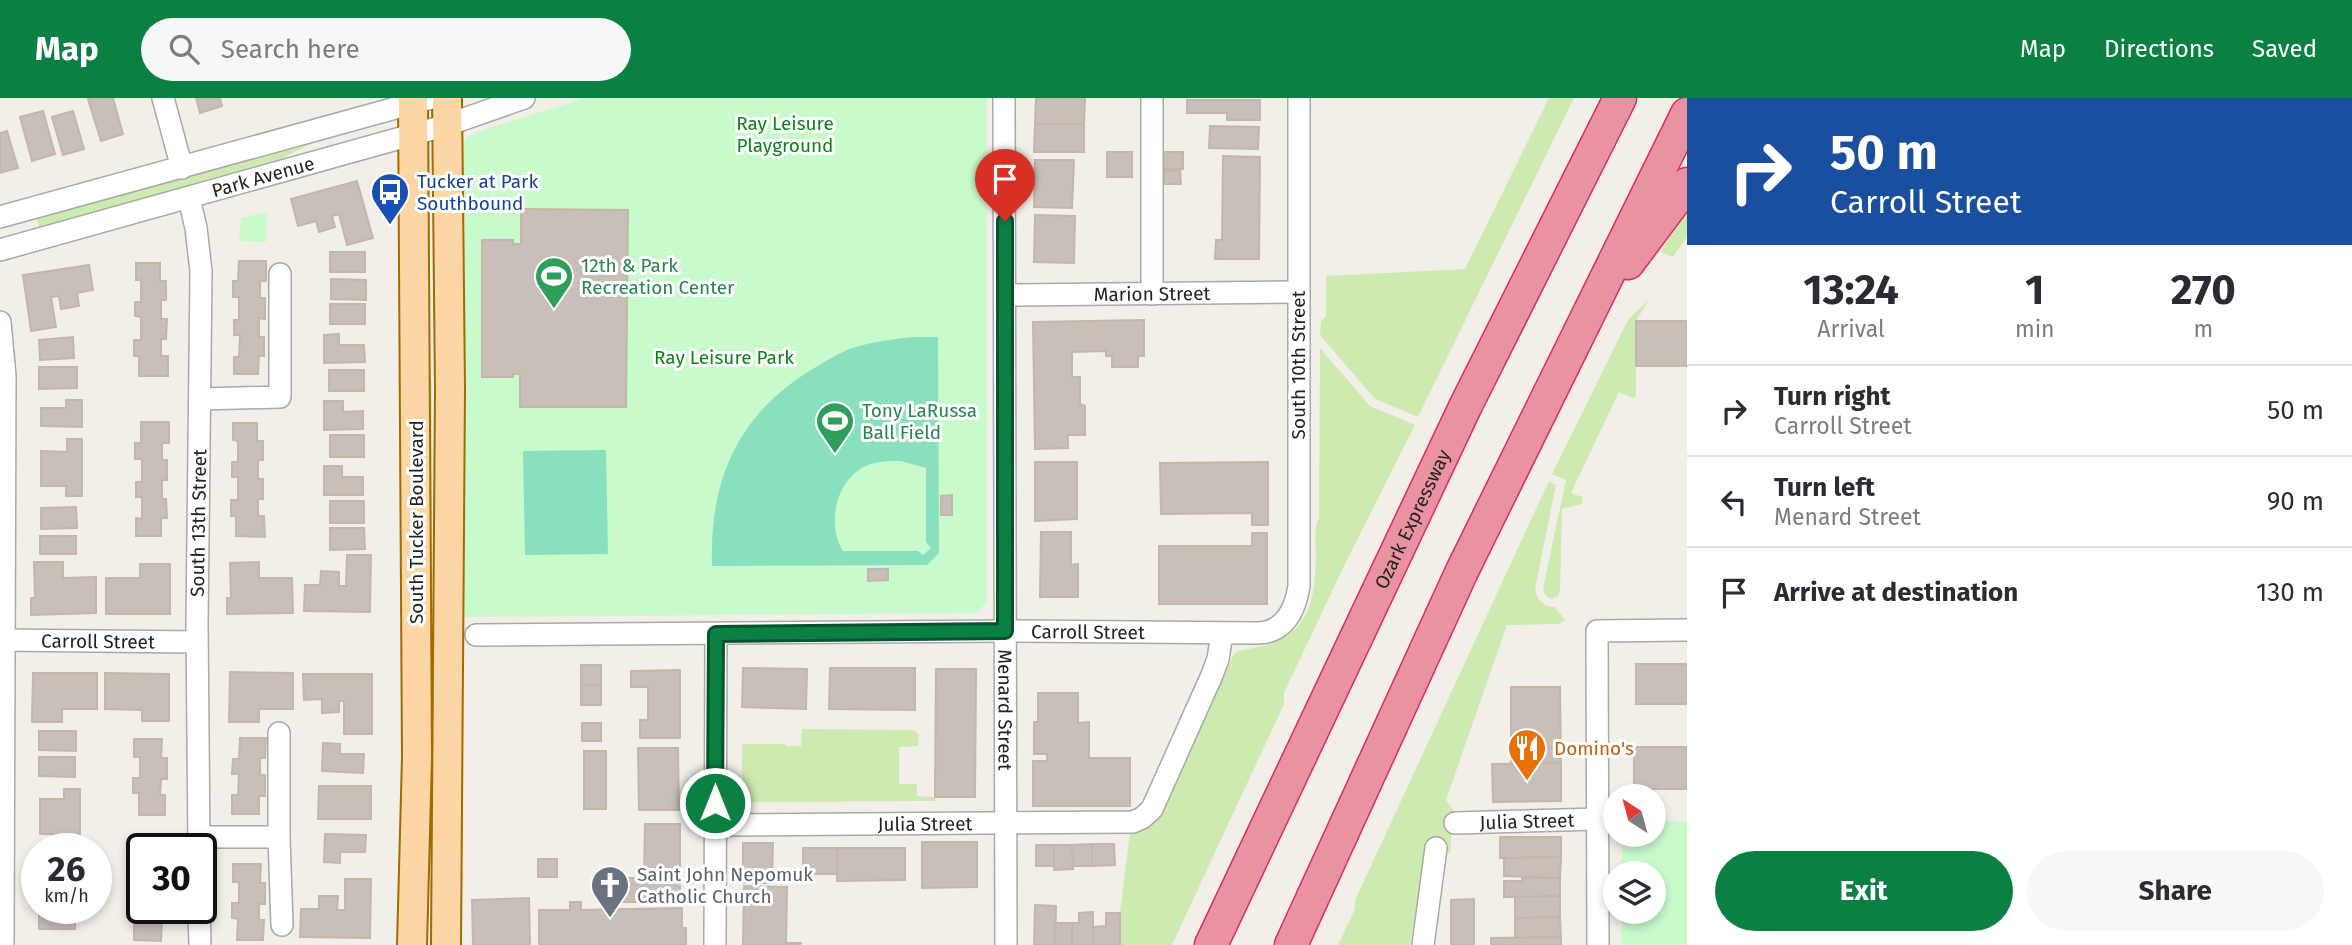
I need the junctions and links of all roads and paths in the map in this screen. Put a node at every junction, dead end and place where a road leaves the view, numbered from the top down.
1 (163, 98) edge
2 (524, 98) edge
3 (1004, 98) edge
4 (1153, 98) edge
5 (1299, 98) edge
6 (1620, 98) edge
7 (420, 100) edge
8 (447, 112) edge
9 (1687, 114) edge
10 (414, 135) junction
11 (182, 167) junction
12 (1687, 184) edge
13 (189, 198) junction
14 (0, 217) edge
15 (0, 237) edge
16 (0, 249) edge
17 (280, 274) dead end
18 (1297, 292) junction
19 (1152, 294) junction
20 (1005, 295) junction
21 (0, 322) edge
22 (1580, 329) junction
23 (200, 400) junction
24 (1280, 626) joint
25 (1687, 630) edge
26 (1005, 631) junction
27 (1222, 633) junction
28 (716, 634) junction
29 (476, 635) dead end
30 (3, 640) edge
31 (197, 642) junction
32 (279, 733) dead end
33 (1598, 819) junction
34 (1005, 822) junction
35 (1455, 823) dead end
36 (715, 825) junction
37 (199, 833) edge
38 (279, 837) junction
39 (217, 842) edge
40 (1436, 848) dead end
41 (199, 924) edge
42 (282, 925) dead end
43 (407, 938) edge
44 (3, 945) edge
45 (200, 945) edge
46 (446, 945) edge
47 (715, 945) edge
48 (1006, 945) edge
49 (1212, 945) edge
50 (1291, 945) edge
51 (1423, 945) edge
52 (1598, 945) edge

1 - 11 street
2 - 8 street, Park Avenue
3 - 20 street, Menard Street
4 - 19 street
5 - 18 street, South 10th Street
6 - 49 highway, Ozark Expressway
7 - 10 main road, South Tucker Boulevard
7 - 11 street, Park Avenue
8 - 10 street, Park Avenue
8 - 46 main road, South Tucker Boulevard
9 - 22 highway
10 - 13 street, Park Avenue
10 - 43 main road, South Tucker Boulevard
11 - 14 street, Park Avenue
12 - 22 highway
13 - 16 street, Park Avenue
13 - 23 street, South 13th Street
15 - 16 street
17 - 23 street
18 - 19 street, Marion Street
18 - 24 street, South 10th Street
19 - 20 street, Marion Street
20 - 26 street, Menard Street
21 - 30 street
22 - 50 highway
23 - 31 street, South 13th Street
24 - 27 street, Carroll Street
25 - 33 street
26 - 27 street, Carroll Street
26 - 28 street, Carroll Street
26 - 34 street, Menard Street
27 - 34 street, Julia Street
28 - 29 street, Carroll Street
28 - 36 street
30 - 31 street, Carroll Street
30 - 44 street
31 - 37 street, South 13th Street
32 - 38 street
33 - 35 street, Julia Street
33 - 52 street
34 - 36 street, Julia Street
34 - 48 street, Menard Street
36 - 47 street
38 - 39 street
38 - 42 street
40 - 51 street
41 - 45 street

